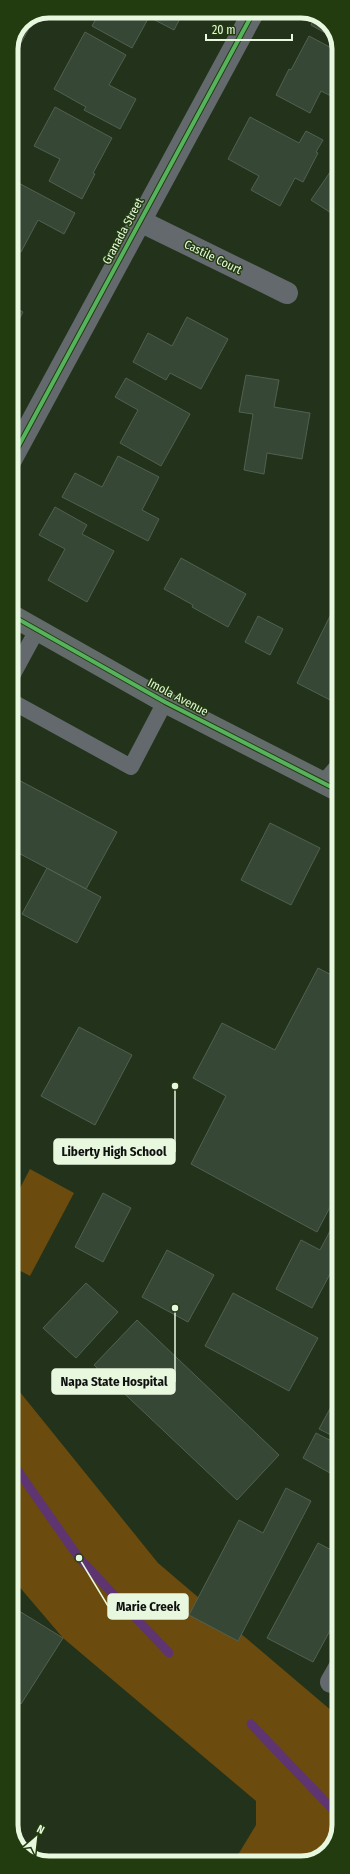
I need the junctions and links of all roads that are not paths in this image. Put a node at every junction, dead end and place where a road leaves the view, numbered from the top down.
1 (250, 18) edge
2 (140, 221) junction
3 (287, 293) dead end
4 (18, 447) edge
5 (18, 619) edge
6 (37, 630) junction
7 (18, 665) edge
8 (165, 702) junction
9 (18, 705) edge
10 (332, 780) edge

1 - 2 street, Granada Street
2 - 3 street, Castile Court
2 - 4 street, Granada Street
5 - 6 street, Imola Avenue
6 - 7 lane
6 - 8 street, Imola Avenue
8 - 9 lane
8 - 10 street, Imola Avenue

